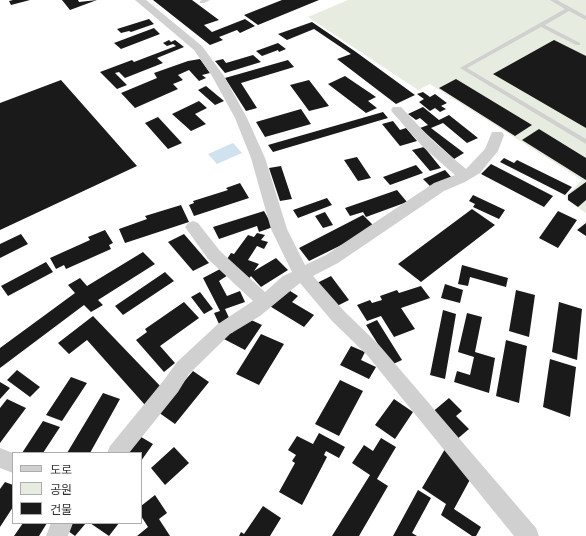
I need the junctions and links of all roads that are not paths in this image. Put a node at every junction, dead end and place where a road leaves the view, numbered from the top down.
1 (140, 0) edge
2 (552, 0) edge
3 (569, 9) junction
4 (586, 18) edge
5 (541, 25) junction
6 (578, 44) dead end
7 (397, 110) dead end
8 (497, 135) dead end
9 (586, 142) edge
10 (465, 176) junction
11 (193, 227) dead end
12 (302, 274) junction
13 (264, 301) junction
14 (118, 452) edge
15 (0, 458) edge
16 (12, 463) edge
17 (62, 524) edge
18 (57, 536) edge
19 (528, 536) edge

1 - 12 street
2 - 3 lane
3 - 4 lane
3 - 5 lane
5 - 6 lane
5 - 9 lane
7 - 10 street
8 - 10 street
10 - 12 street
11 - 13 street
12 - 13 street
12 - 19 street
13 - 14 street
15 - 16 street
17 - 18 street

